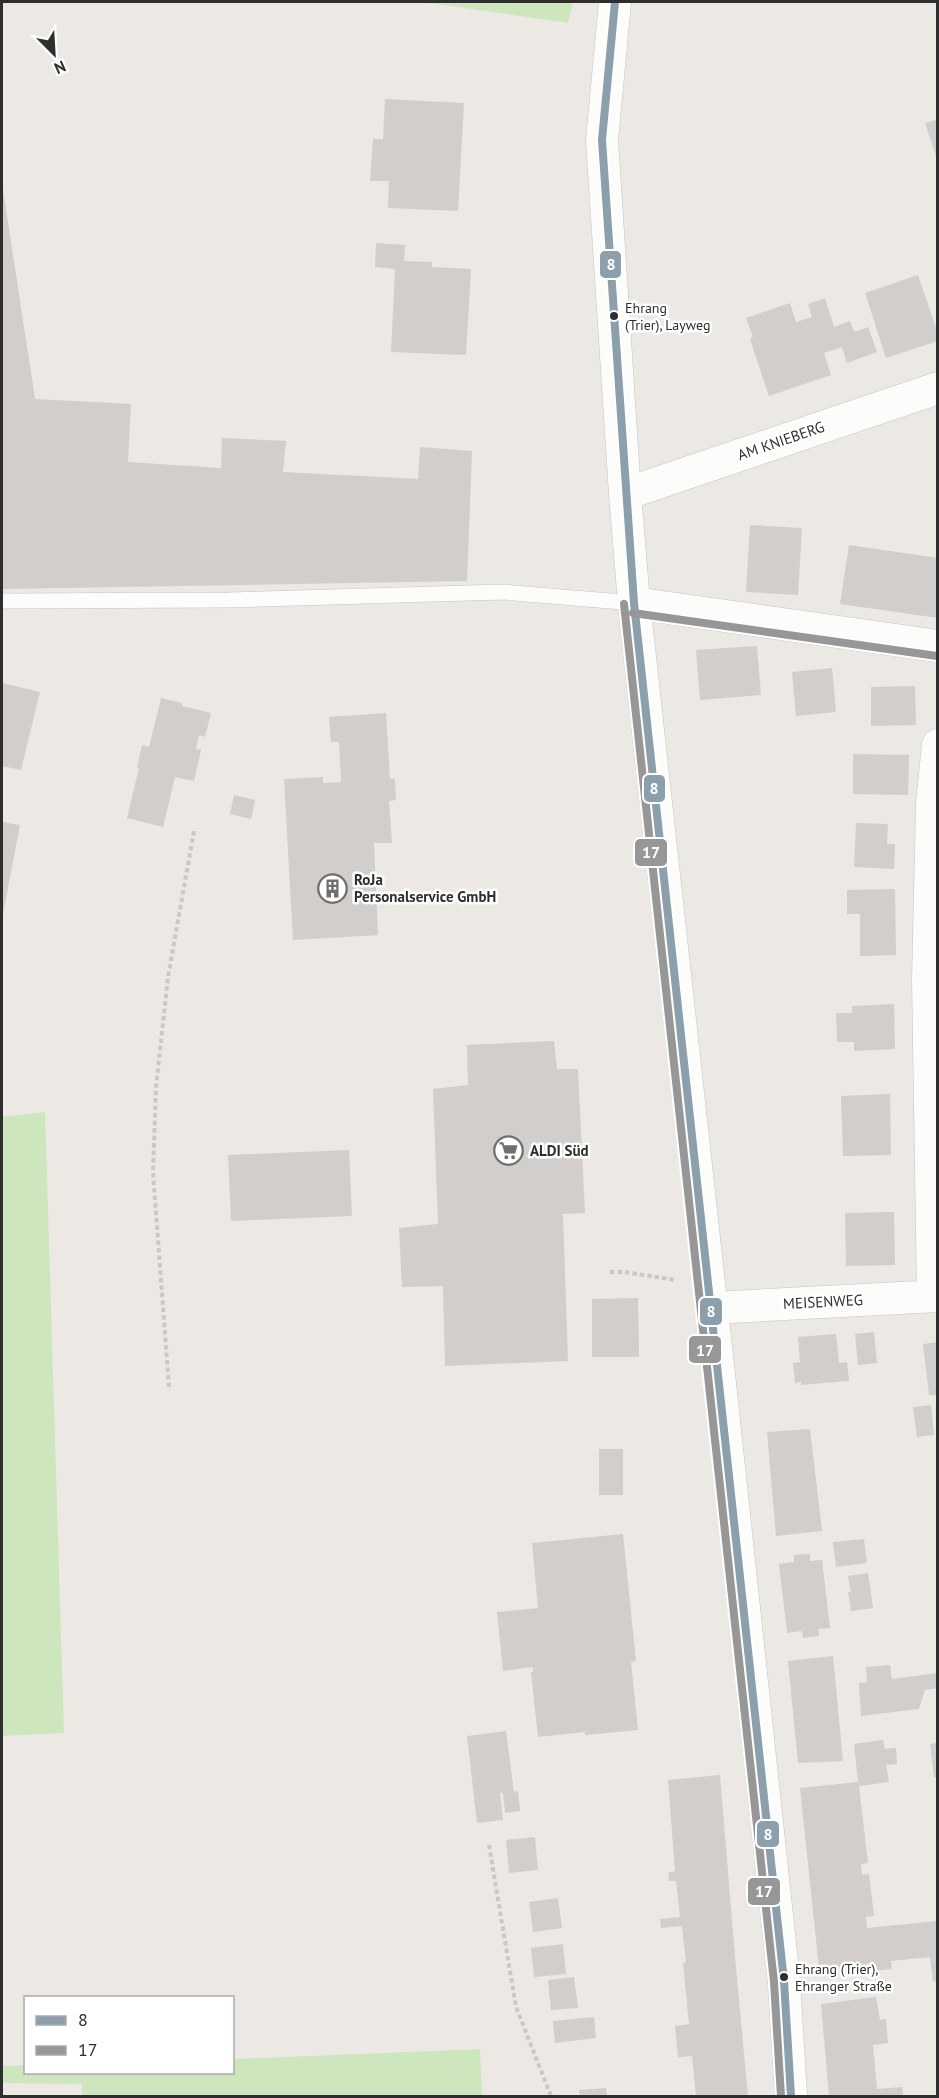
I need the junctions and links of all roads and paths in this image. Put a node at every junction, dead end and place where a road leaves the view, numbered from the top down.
1 (615, 2) edge
2 (938, 388) edge
3 (625, 494) junction
4 (2, 601) edge
5 (634, 603) junction
6 (938, 646) edge
7 (938, 745) edge
8 (194, 831) dead end
9 (610, 1272) dead end
10 (935, 1296) edge
11 (711, 1297) junction
12 (169, 1387) dead end
13 (489, 1845) dead end
14 (551, 2097) edge
15 (791, 2097) edge

1 - 3 street
2 - 3 street, AM KNIEBERG
3 - 5 street
4 - 5 lane
5 - 6 street
5 - 11 street
7 - 10 street, MEISENWEG
8 - 12 path
9 - 11 path
10 - 11 street, MEISENWEG
11 - 15 street
13 - 14 path

